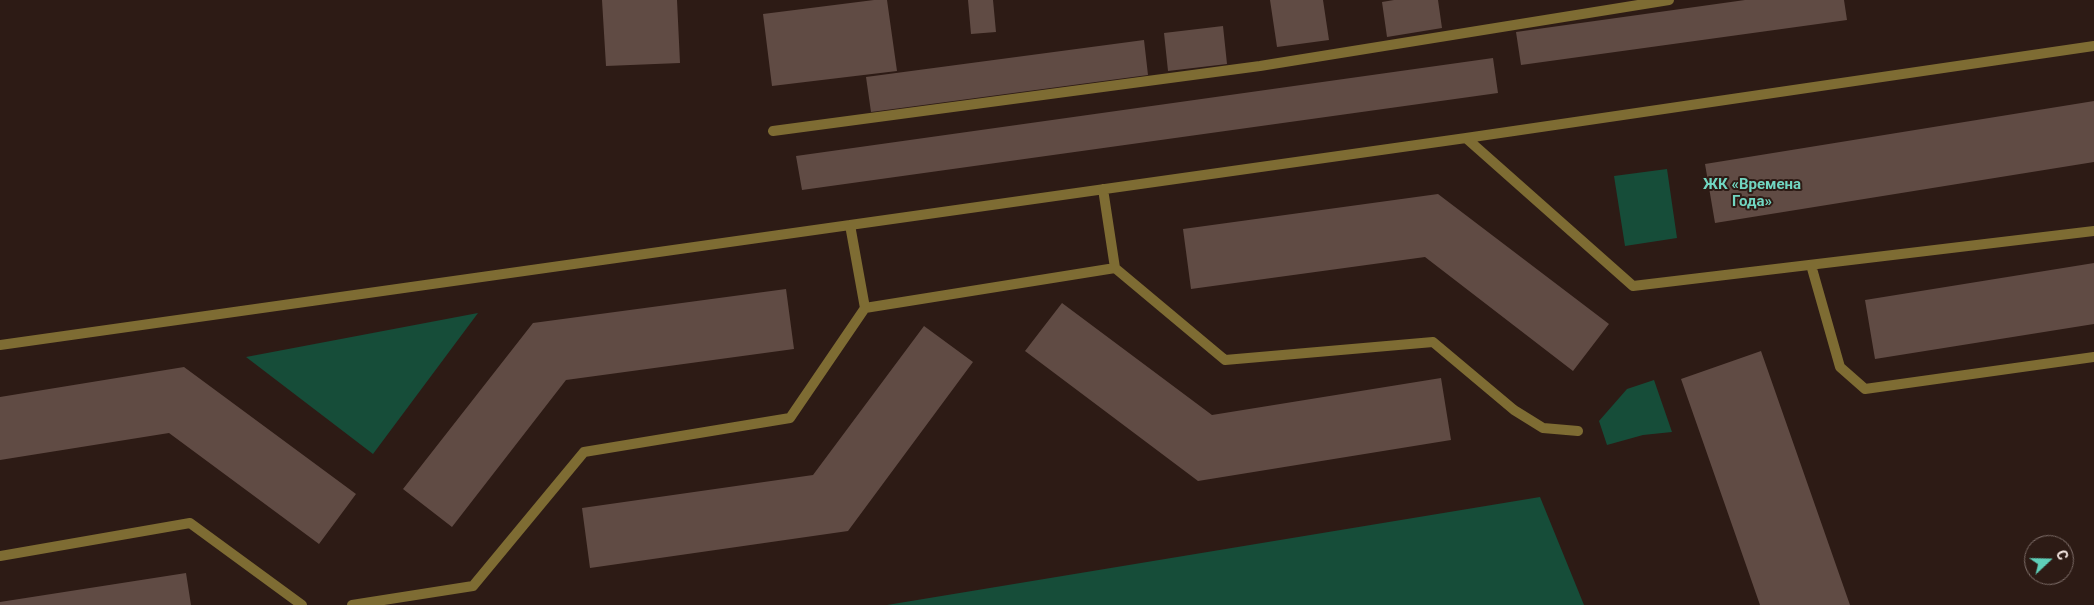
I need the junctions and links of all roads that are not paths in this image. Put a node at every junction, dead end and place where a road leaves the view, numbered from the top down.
1 (1670, 0) edge
2 (2094, 46) edge
3 (773, 131) dead end
4 (1466, 138) junction
5 (1103, 189) junction
6 (850, 225) junction
7 (2094, 231) edge
8 (1812, 264) junction
9 (1115, 268) junction
10 (865, 308) junction
11 (0, 345) edge
12 (2094, 357) edge
13 (1578, 431) dead end
14 (0, 556) edge
15 (302, 605) edge
16 (352, 605) edge

1 - 3 lane
2 - 4 lane
4 - 5 lane
4 - 8 lane
5 - 6 lane
5 - 9 lane
6 - 10 lane
6 - 11 lane
7 - 8 lane
8 - 12 lane
9 - 10 lane
9 - 13 lane
10 - 16 lane
14 - 15 lane

